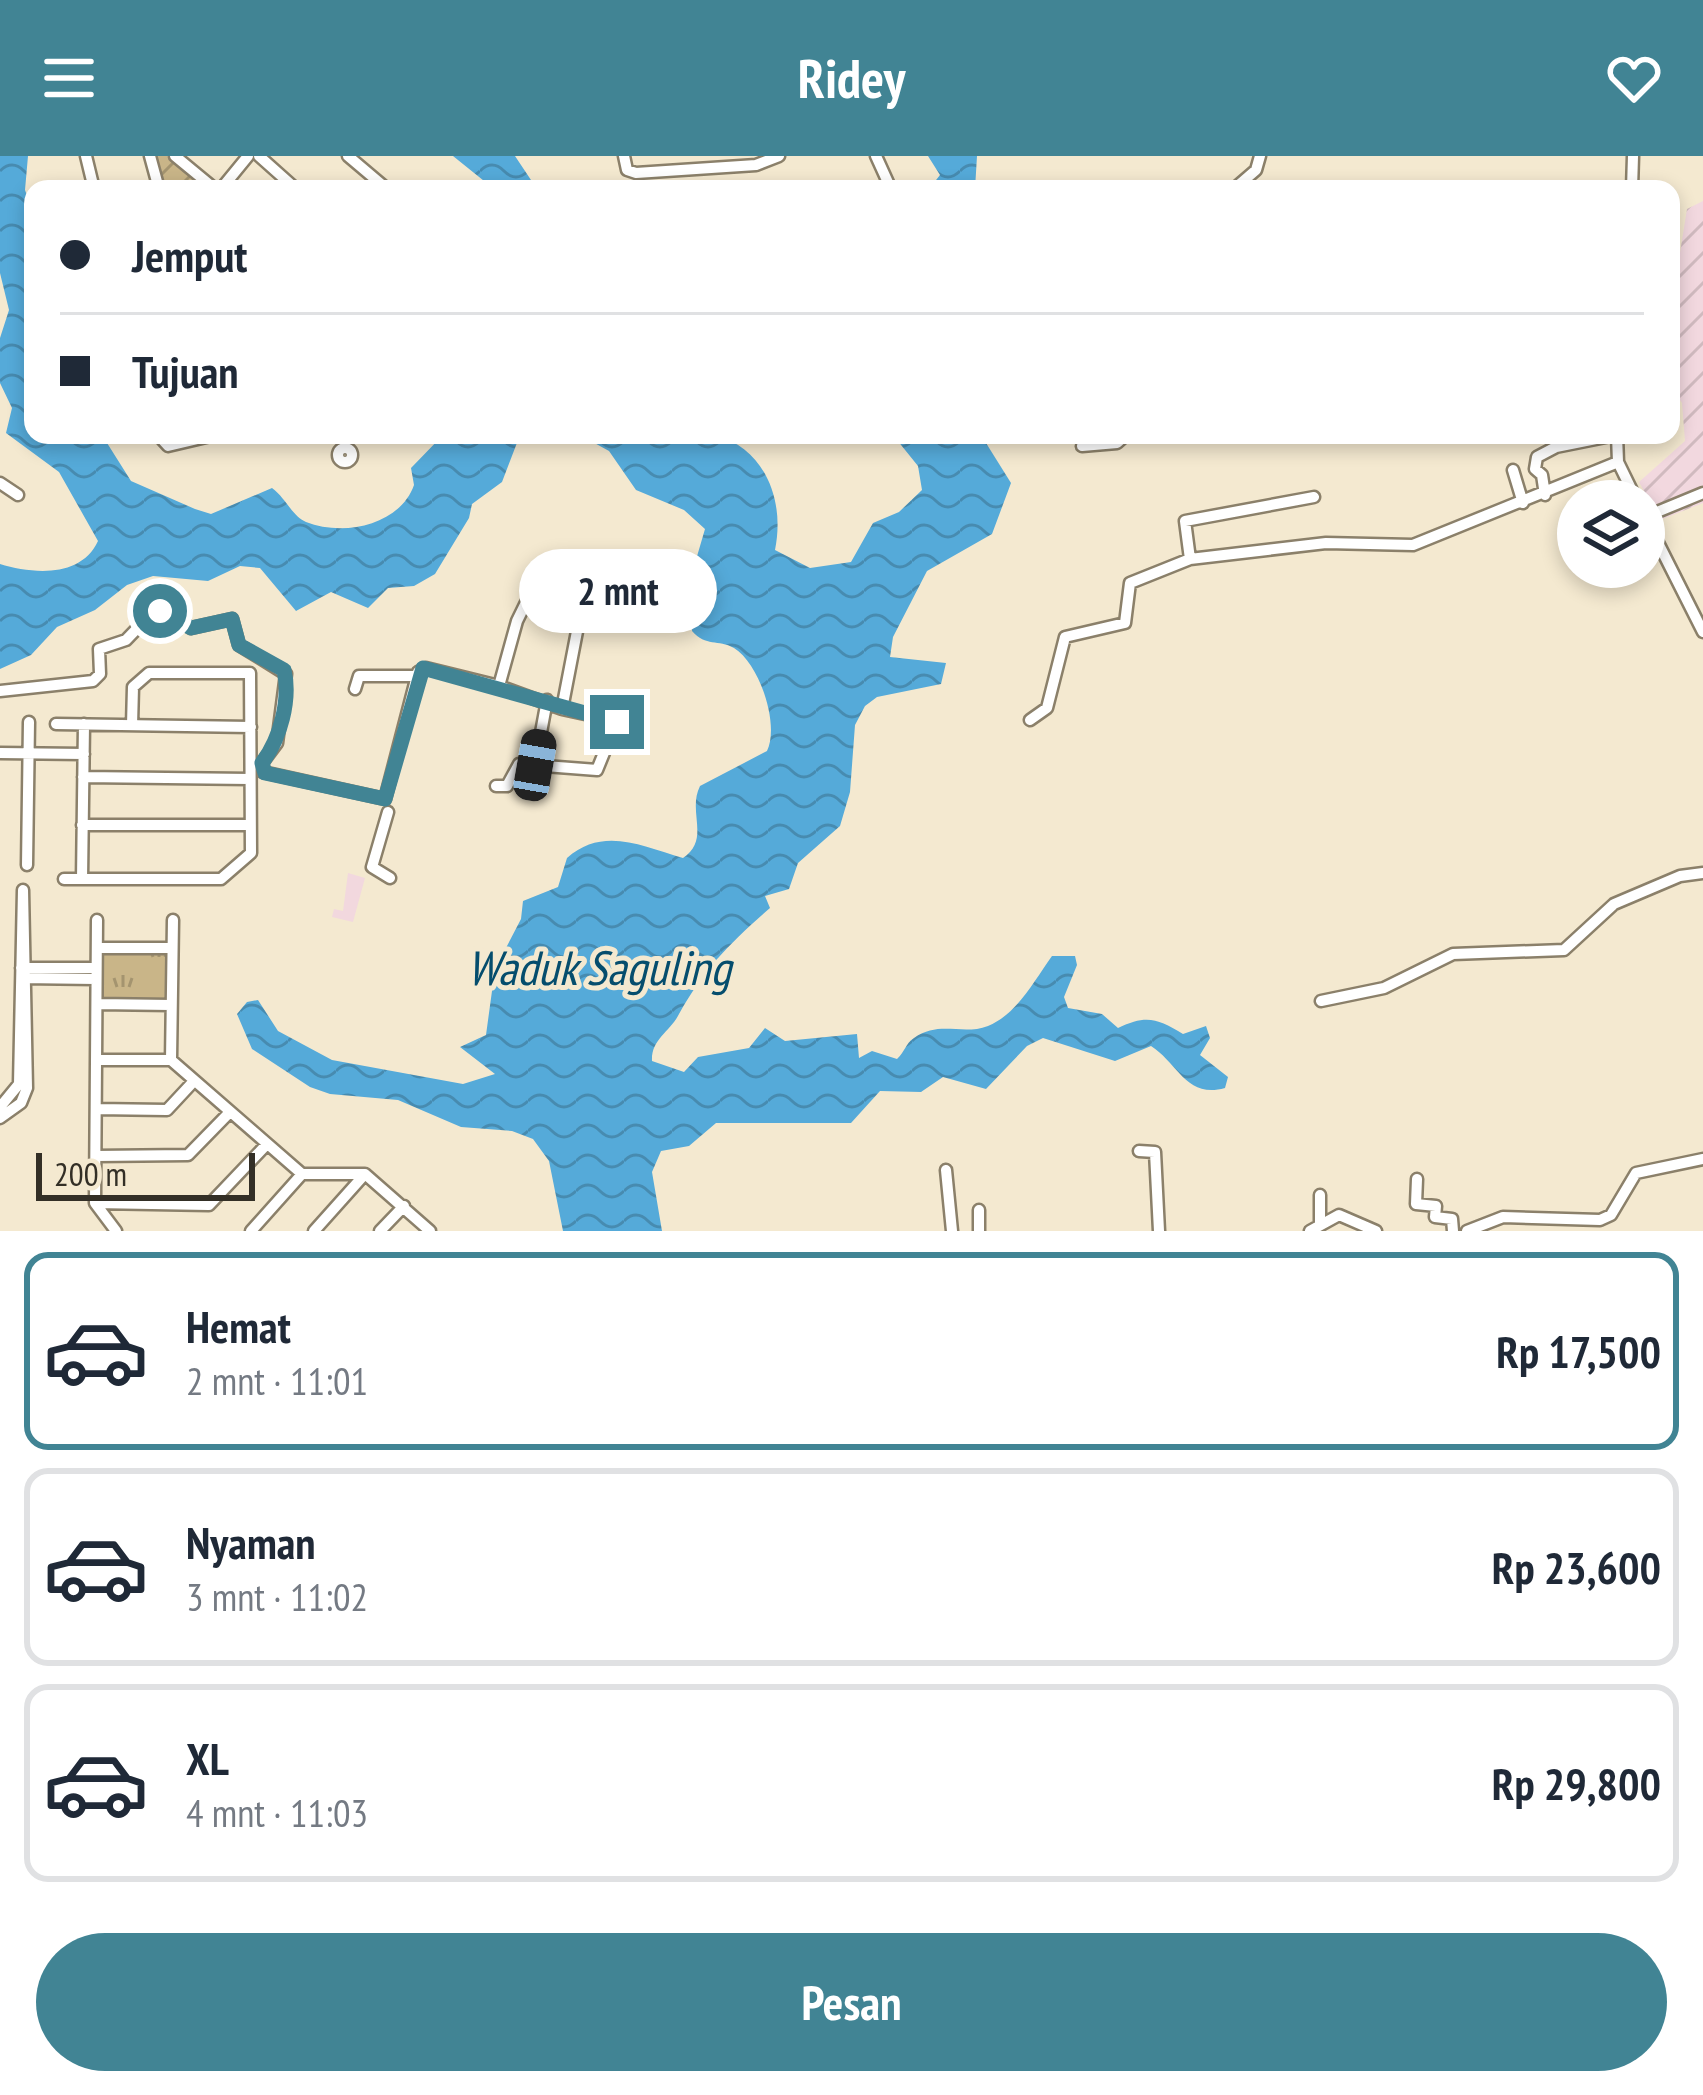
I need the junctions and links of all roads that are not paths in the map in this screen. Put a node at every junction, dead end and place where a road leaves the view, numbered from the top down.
1 (175, 156) edge
2 (248, 156) edge
3 (259, 156) edge
4 (348, 156) edge
5 (624, 156) edge
6 (779, 156) edge
7 (206, 180) edge
8 (226, 180) edge
9 (286, 180) edge
10 (376, 180) edge
11 (342, 444) edge
12 (1105, 444) edge
13 (1571, 444) edge
14 (1617, 444) edge
15 (1082, 446) dead end
16 (343, 448) dead end
17 (1618, 462) junction
18 (1513, 470) dead end
19 (1627, 480) edge
20 (0, 483) edge
21 (1703, 493) edge
22 (18, 495) dead end
23 (1545, 495) junction
24 (1314, 497) dead end
25 (1523, 503) junction
26 (1665, 508) edge
27 (1665, 556) edge
28 (1190, 559) junction
29 (540, 574) dead end
30 (579, 621) dead end
31 (1703, 632) edge
32 (416, 676) junction
33 (499, 686) junction
34 (355, 689) dead end
35 (0, 691) edge
36 (547, 700) junction
37 (562, 709) junction
38 (1030, 720) dead end
39 (29, 722) dead end
40 (56, 724) dead end
41 (84, 724) junction
42 (132, 725) junction
43 (251, 727) junction
44 (0, 753) edge
45 (28, 754) junction
46 (84, 754) junction
47 (535, 765) junction
48 (345, 772) dead end
49 (83, 777) junction
50 (250, 779) junction
51 (496, 786) dead end
52 (343, 787) junction
53 (385, 799) junction
54 (388, 812) junction
55 (403, 817) dead end
56 (250, 824) junction
57 (82, 825) junction
58 (27, 865) dead end
59 (1703, 873) edge
60 (390, 878) dead end
61 (64, 879) dead end
62 (82, 879) junction
63 (97, 920) dead end
64 (172, 920) dead end
65 (97, 948) junction
66 (171, 948) junction
67 (22, 973) junction
68 (96, 973) junction
69 (1322, 1001) dead end
70 (97, 1004) junction
71 (171, 1005) junction
72 (97, 1060) junction
73 (171, 1060) junction
74 (194, 1081) junction
75 (0, 1107) edge
76 (96, 1109) junction
77 (230, 1112) junction
78 (0, 1118) edge
79 (267, 1144) junction
80 (1138, 1151) dead end
81 (95, 1156) junction
82 (1703, 1159) edge
83 (946, 1170) dead end
84 (302, 1174) junction
85 (365, 1174) junction
86 (1417, 1179) dead end
87 (1320, 1195) dead end
88 (95, 1203) junction
89 (404, 1206) junction
90 (979, 1210) dead end
91 (1315, 1227) edge
92 (116, 1231) edge
93 (250, 1231) edge
94 (314, 1231) edge
95 (380, 1231) edge
96 (430, 1231) edge
97 (952, 1231) edge
98 (979, 1231) edge
99 (1159, 1231) edge
100 (1376, 1231) edge
101 (1453, 1231) edge
102 (1467, 1231) edge

1 - 7 street
2 - 8 street
3 - 9 street
4 - 10 street
5 - 6 street
11 - 16 street
12 - 15 street
13 - 23 street
14 - 17 street
17 - 19 street
17 - 23 street
18 - 25 street
20 - 22 street
21 - 26 street
23 - 25 street
24 - 28 street
25 - 28 street
27 - 31 street
28 - 38 street
29 - 33 street
30 - 37 street
32 - 33 street
32 - 34 street
32 - 53 street
33 - 36 street
35 - 52 street
36 - 37 street
36 - 47 street
37 - 47 street
39 - 45 street
40 - 41 street
41 - 42 street
41 - 46 street
42 - 43 street
42 - 43 street
43 - 50 street
44 - 45 street
45 - 46 street
45 - 58 street
46 - 49 street
47 - 51 street
48 - 52 street
49 - 50 street
49 - 57 street
50 - 56 street
52 - 53 street
53 - 54 street
54 - 55 street
54 - 60 street
56 - 57 street
56 - 62 street
57 - 62 street
59 - 69 street
61 - 62 street
63 - 65 street
64 - 66 street
65 - 66 street
65 - 68 street
66 - 71 street
67 - 67 street
67 - 68 street
67 - 75 street
67 - 78 street
68 - 70 street
70 - 71 street
70 - 72 street
71 - 73 street
72 - 73 street
72 - 76 street
73 - 74 street
74 - 76 street
74 - 77 street
76 - 81 street
77 - 79 street
77 - 81 street
79 - 84 street
79 - 88 street
80 - 99 street
81 - 88 street
82 - 102 street
83 - 97 street
84 - 85 street
84 - 93 street
85 - 89 street
85 - 94 street
86 - 101 street
87 - 91 street
88 - 92 street
89 - 95 street
89 - 96 street
90 - 98 street
91 - 100 street

